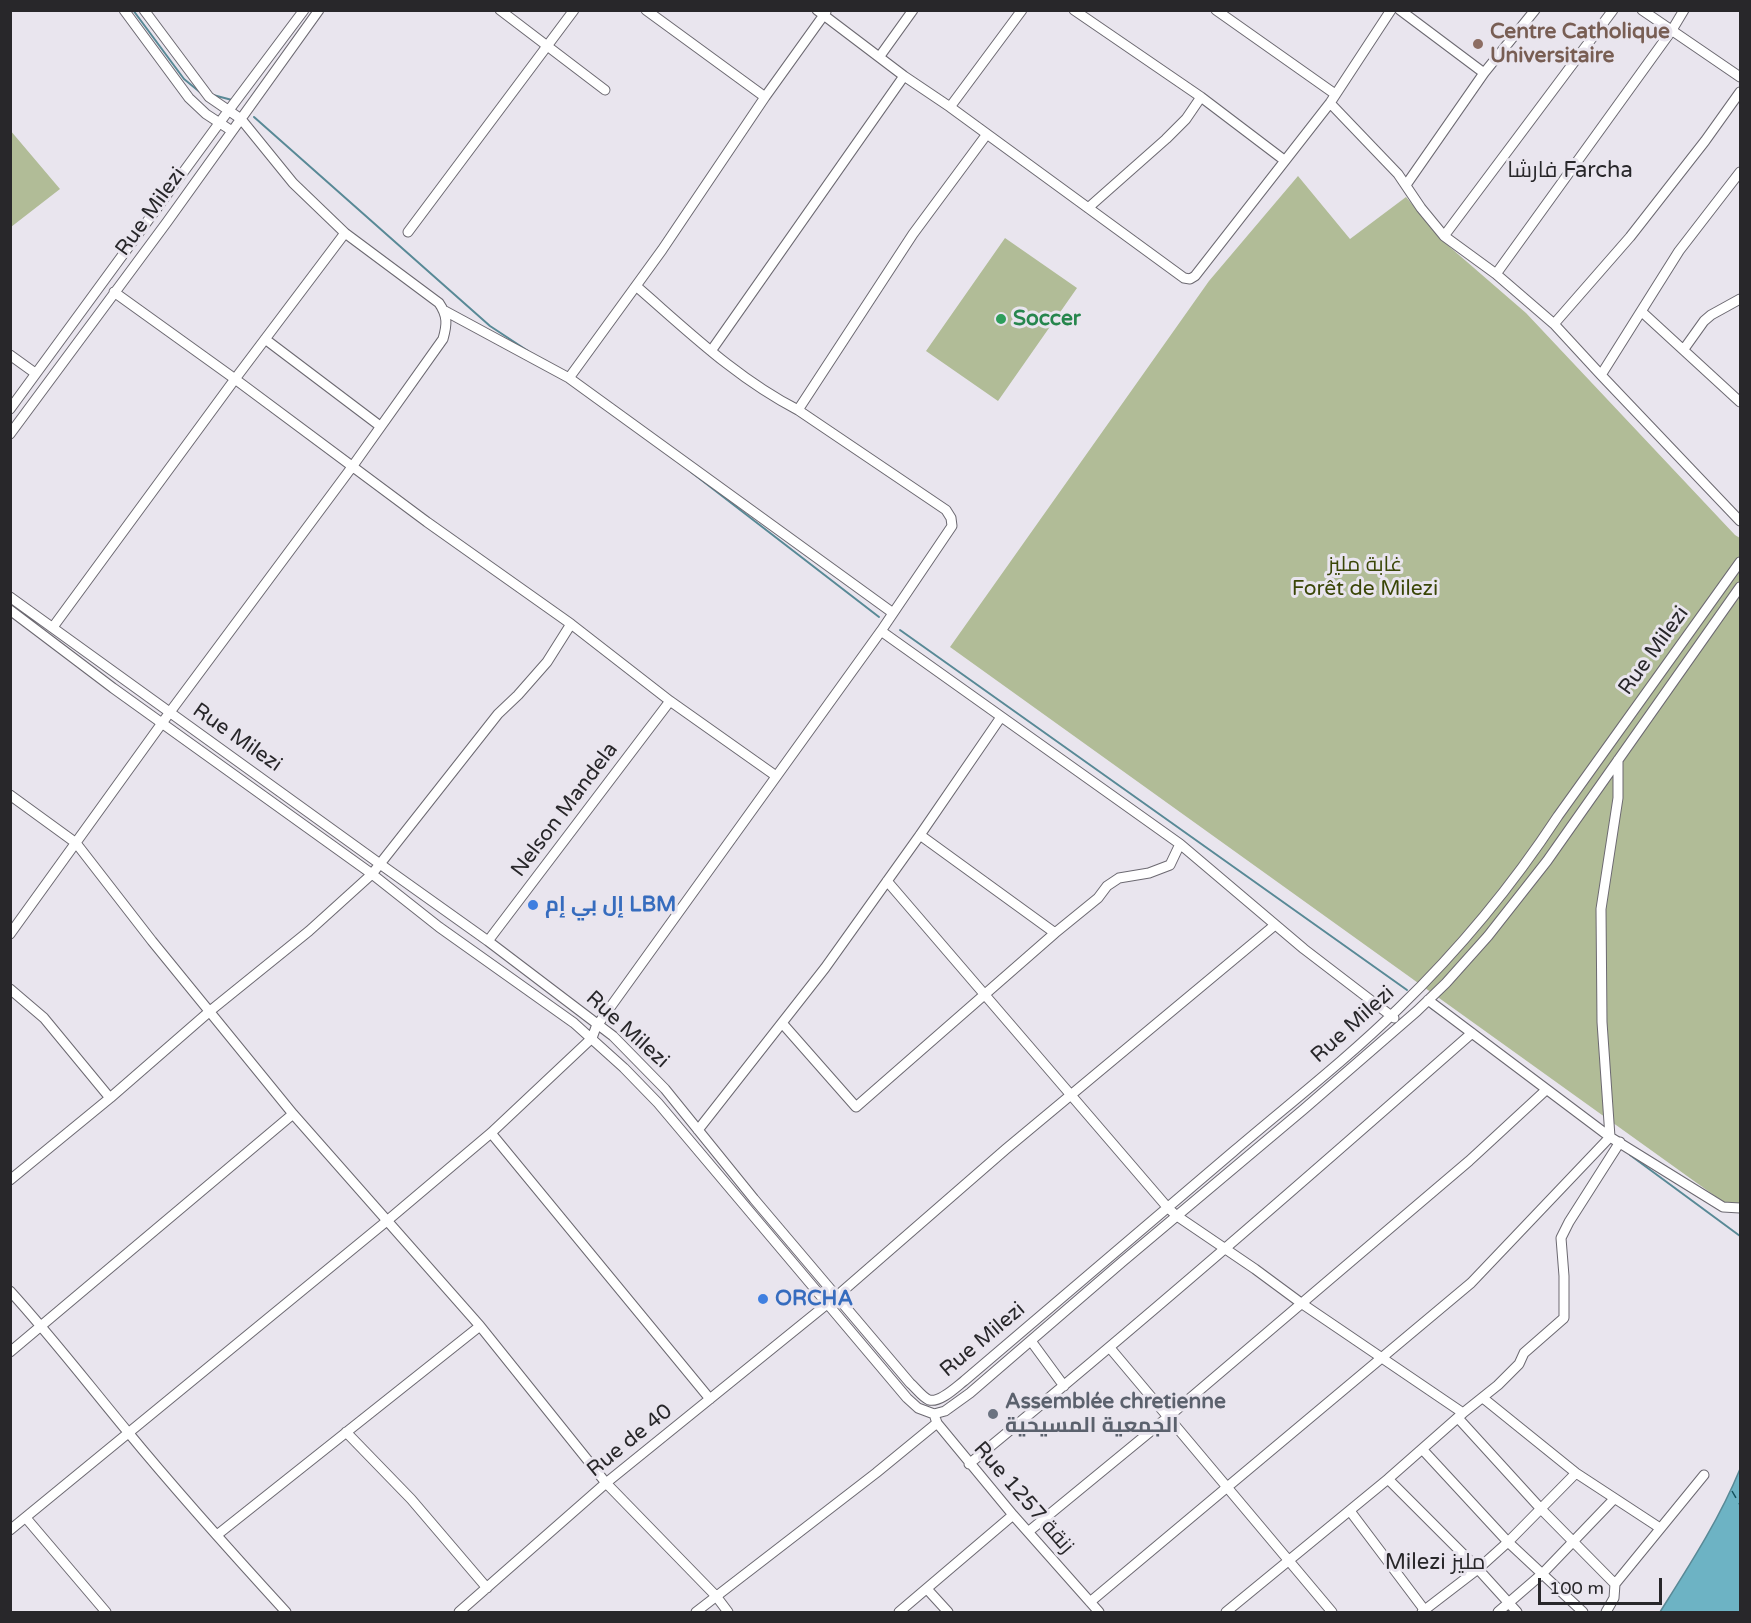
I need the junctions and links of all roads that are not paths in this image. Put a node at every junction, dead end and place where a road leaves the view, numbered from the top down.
1 (124, 10) edge
2 (144, 10) edge
3 (319, 10) edge
4 (500, 10) edge
5 (574, 10) edge
6 (646, 10) edge
7 (913, 10) edge
8 (1022, 10) edge
9 (1074, 10) edge
10 (1216, 10) edge
11 (1391, 10) edge
12 (1400, 10) edge
13 (1535, 10) edge
14 (1613, 10) edge
15 (1642, 10) edge
16 (1684, 10) edge
17 (304, 11) edge
18 (823, 12) edge
19 (1672, 30) junction
20 (547, 46) junction
21 (880, 56) junction
22 (1484, 73) junction
23 (904, 76) junction
24 (1740, 77) edge
25 (605, 90) dead end
26 (1740, 92) edge
27 (1201, 97) junction
28 (765, 98) junction
29 (1332, 98) junction
30 (950, 107) junction
31 (229, 110) junction
32 (241, 119) junction
33 (220, 122) junction
34 (232, 131) junction
35 (987, 134) junction
36 (1284, 160) junction
37 (1740, 172) edge
38 (1406, 185) junction
39 (1088, 208) junction
40 (345, 232) junction
41 (408, 232) dead end
42 (1444, 236) junction
43 (1496, 274) junction
44 (636, 286) junction
45 (114, 292) junction
46 (1740, 299) edge
47 (445, 311) junction
48 (1642, 312) junction
49 (1554, 324) junction
50 (265, 339) junction
51 (1684, 349) junction
52 (711, 351) junction
53 (10, 355) edge
54 (35, 373) junction
55 (1601, 375) junction
56 (570, 378) junction
57 (235, 379) junction
58 (1740, 402) edge
59 (10, 409) edge
60 (798, 410) junction
61 (380, 426) junction
62 (10, 434) edge
63 (352, 467) junction
64 (1740, 521) edge
65 (1740, 562) edge
66 (1740, 587) edge
67 (10, 597) edge
68 (10, 610) edge
69 (893, 613) junction
70 (571, 624) junction
71 (53, 627) junction
72 (881, 631) junction
73 (670, 701) junction
74 (170, 712) junction
75 (1001, 717) junction
76 (163, 723) junction
77 (1618, 760) junction
78 (776, 776) junction
79 (10, 795) edge
80 (920, 835) junction
81 (76, 843) junction
82 (1180, 844) junction
83 (380, 864) junction
84 (372, 874) junction
85 (887, 881) junction
86 (1275, 925) junction
87 (1055, 933) junction
88 (10, 934) edge
89 (488, 941) junction
90 (10, 989) edge
91 (986, 994) junction
92 (1428, 1000) junction
93 (210, 1011) junction
94 (1391, 1015) junction
95 (782, 1023) junction
96 (598, 1024) junction
97 (1402, 1024) junction
98 (1472, 1034) junction
99 (592, 1038) junction
100 (1546, 1090) junction
101 (1070, 1096) junction
102 (110, 1098) junction
103 (293, 1114) junction
104 (698, 1130) junction
105 (491, 1133) junction
106 (1610, 1137) junction
107 (1620, 1142) junction
108 (10, 1180) edge
109 (1168, 1208) junction
110 (1740, 1208) edge
111 (1178, 1216) junction
112 (388, 1220) junction
113 (1225, 1250) junction
114 (10, 1291) edge
115 (837, 1296) junction
116 (828, 1303) junction
117 (1301, 1303) junction
118 (42, 1326) junction
119 (480, 1326) junction
120 (1031, 1341) junction
121 (1110, 1348) junction
122 (10, 1352) edge
123 (1382, 1359) junction
124 (1064, 1386) junction
125 (1484, 1398) junction
126 (710, 1399) junction
127 (934, 1400) junction
128 (1461, 1415) junction
129 (1168, 1417) junction
130 (936, 1419) junction
131 (346, 1432) junction
132 (128, 1433) junction
133 (1422, 1449) junction
134 (969, 1464) junction
135 (1576, 1473) junction
136 (1704, 1474) dead end
137 (1388, 1479) junction
138 (606, 1483) junction
139 (1228, 1487) junction
140 (1614, 1499) junction
141 (1541, 1509) junction
142 (1350, 1511) junction
143 (1013, 1515) junction
144 (26, 1518) junction
145 (1660, 1528) junction
146 (10, 1530) edge
147 (1028, 1532) junction
148 (217, 1535) junction
149 (1508, 1542) junction
150 (1574, 1542) junction
151 (1290, 1561) junction
152 (1478, 1569) junction
153 (1542, 1574) junction
154 (1615, 1584) junction
155 (487, 1588) junction
156 (927, 1589) junction
157 (716, 1596) junction
158 (1090, 1602) junction
159 (1509, 1603) junction
160 (105, 1612) edge
161 (286, 1612) edge
162 (459, 1612) edge
163 (696, 1612) edge
164 (728, 1612) edge
165 (899, 1612) edge
166 (948, 1612) edge
167 (1099, 1612) edge
168 (1226, 1612) edge
169 (1332, 1612) edge
170 (1424, 1612) edge
171 (1498, 1612) edge
172 (1517, 1612) edge
173 (1583, 1612) edge
174 (1606, 1612) edge

1 - 33 street
2 - 31 street
3 - 32 street, Rue Milezi
4 - 20 street
5 - 20 street
6 - 28 street
7 - 21 street
8 - 30 street
9 - 27 street
10 - 29 street
11 - 29 street
12 - 22 street
13 - 22 street
14 - 42 street
15 - 19 street
16 - 19 street
17 - 31 street, Rue Milezi
18 - 21 street
18 - 28 street
19 - 24 street
19 - 43 street
20 - 25 street
20 - 41 street
21 - 23 street
22 - 38 street
23 - 30 street
23 - 52 street
26 - 49 street
27 - 36 street
27 - 39 street
28 - 44 street
29 - 36 street
29 - 38 street
30 - 35 street
31 - 32 street
31 - 33 street, Rue Milezi
32 - 34 street, Rue Milezi
32 - 40 street
33 - 34 street
33 - 54 street, Rue Milezi
34 - 45 street, Rue Milezi
35 - 39 street
35 - 60 street
36 - 39 street
37 - 48 street
38 - 42 street
40 - 47 street
40 - 50 street
42 - 43 street
43 - 49 street
44 - 52 street
44 - 56 street
45 - 57 street
45 - 62 street, Rue Milezi
46 - 51 street
47 - 56 street
47 - 61 street
48 - 51 street
48 - 55 street
49 - 55 street
50 - 57 street
50 - 61 street
51 - 58 street
52 - 60 street
53 - 54 street
54 - 59 street, Rue Milezi
55 - 64 street
56 - 69 street
57 - 63 street
57 - 71 street
60 - 69 street
61 - 63 street
63 - 70 street
63 - 74 street
65 - 94 street, Rue Milezi
66 - 77 street, Rue Milezi
67 - 71 street, Rue Milezi
68 - 76 street, Rue Milezi
69 - 72 street
70 - 73 street
70 - 83 street
71 - 74 street, Rue Milezi
72 - 75 street
72 - 78 street
73 - 78 street
73 - 89 street, Nelson Mandela
74 - 76 street
74 - 83 street, Rue Milezi
75 - 80 street
75 - 82 street
76 - 81 street
76 - 84 street, Rue Milezi
77 - 92 street, Rue Milezi
77 - 106 street
78 - 96 street
79 - 81 street
80 - 85 street
80 - 87 street
81 - 88 street
81 - 93 street
82 - 86 street
82 - 87 street
83 - 84 street
83 - 89 street, Rue Milezi
84 - 93 street
84 - 99 street, Rue Milezi
85 - 91 street
85 - 95 street
86 - 94 street
86 - 101 street, Rue de 40
87 - 91 street
89 - 96 street, Rue Milezi
90 - 102 street
91 - 95 street
91 - 101 street
92 - 97 street, Rue Milezi
92 - 98 street
93 - 102 street
93 - 103 street
94 - 97 street
94 - 109 street, Rue Milezi
95 - 104 street
96 - 99 street
96 - 104 street, Rue Milezi
97 - 111 street, Rue Milezi
98 - 100 street
98 - 113 street
99 - 105 street
99 - 116 street, Rue Milezi
100 - 106 street
100 - 117 street
101 - 109 street
101 - 115 street, Rue de 40
102 - 108 street
103 - 112 street
103 - 118 street
104 - 115 street, Rue Milezi
105 - 112 street
105 - 126 street
106 - 107 street
106 - 123 street
107 - 110 street
107 - 125 street
109 - 111 street
109 - 127 street, Rue Milezi
111 - 113 street
111 - 120 street, Rue Milezi
112 - 119 street
112 - 132 street
113 - 117 street
113 - 121 street
114 - 118 street
115 - 116 street, Rue de 40
115 - 127 street, Rue Milezi
116 - 126 street, Rue de 40
116 - 130 street, Rue Milezi
117 - 123 street
117 - 129 street
118 - 122 street
118 - 132 street
119 - 131 street
119 - 138 street
120 - 124 street
120 - 130 street, Rue Milezi
121 - 124 street
121 - 129 street
123 - 128 street
123 - 139 street
124 - 134 street
125 - 128 street
125 - 135 street
126 - 138 street, Rue de 40
127 - 130 street
128 - 133 street
128 - 141 street
129 - 139 street
129 - 147 street
130 - 134 street, Rue 1257 زنقة
130 - 157 street
131 - 148 street
131 - 155 street
132 - 144 street
132 - 148 street
133 - 137 street
133 - 149 street
134 - 143 street, Rue 1257 زنقة
135 - 140 street
135 - 141 street
136 - 145 street
137 - 142 street
137 - 152 street
138 - 155 street, Rue de 40
138 - 157 street
139 - 151 street
139 - 158 street
140 - 145 street
140 - 150 street
141 - 149 street
141 - 150 street
142 - 151 street
142 - 170 street
143 - 147 street, Rue 1257 زنقة
143 - 156 street
144 - 146 street
144 - 160 street
145 - 154 street
147 - 158 street, Rue 1257 زنقة
148 - 161 street
149 - 152 street
149 - 153 street
150 - 153 street
150 - 154 street
151 - 168 street
151 - 169 street
152 - 159 street
152 - 170 street
153 - 159 street
153 - 173 street
154 - 174 street
155 - 162 street, Rue de 40
156 - 165 street
156 - 166 street
157 - 163 street
157 - 164 street
158 - 167 street, Rue 1257 زنقة
159 - 171 street
159 - 172 street

